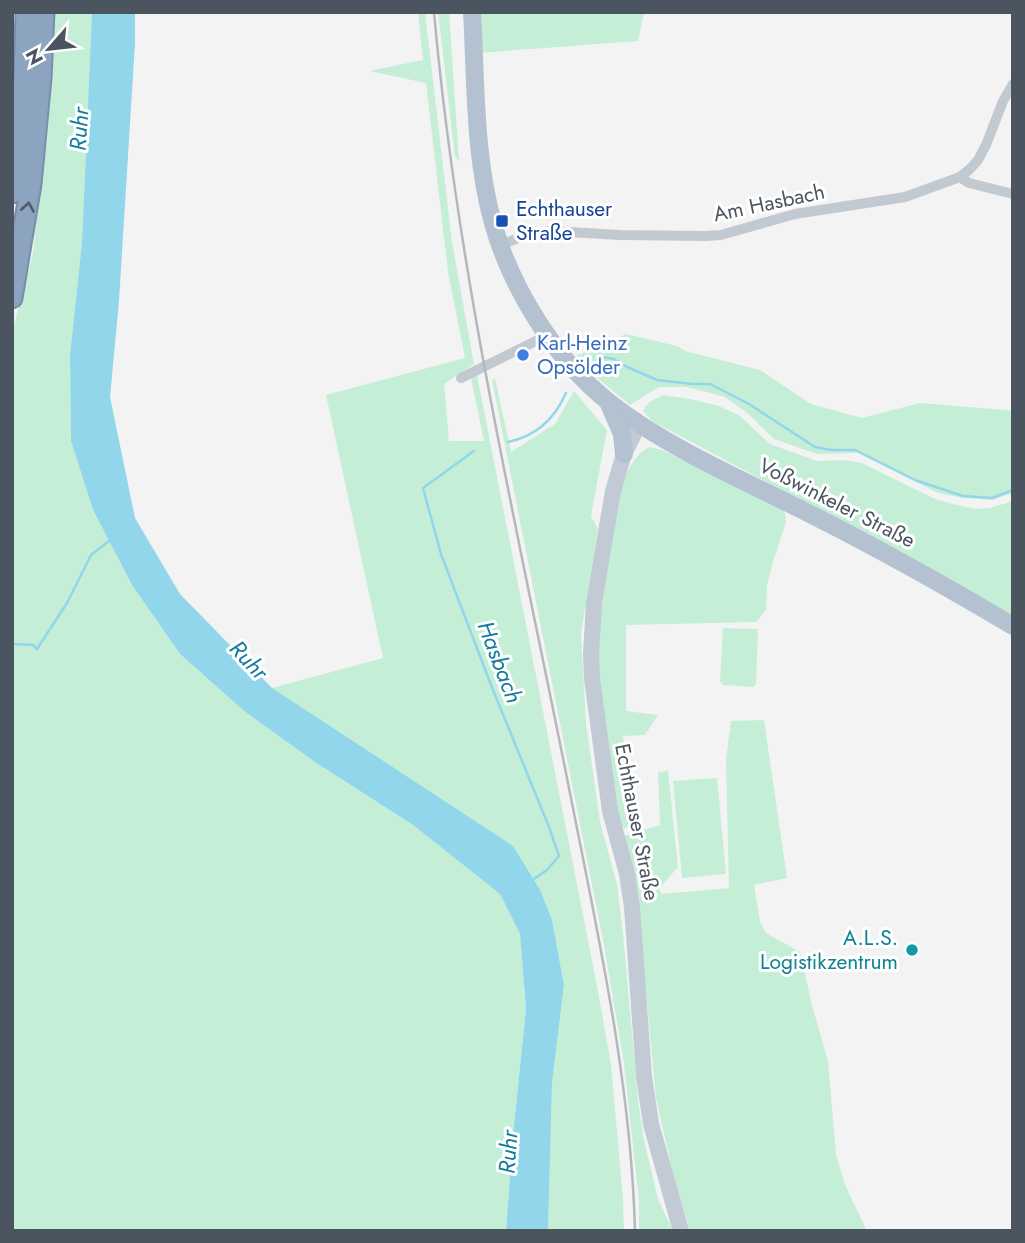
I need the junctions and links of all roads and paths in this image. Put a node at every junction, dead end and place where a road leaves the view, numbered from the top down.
1 (26, 12) edge
2 (44, 12) edge
3 (472, 12) edge
4 (1013, 83) edge
5 (960, 177) junction
6 (12, 194) edge
7 (1013, 194) edge
8 (500, 245) junction
9 (12, 298) edge
10 (548, 335) junction
11 (461, 377) dead end
12 (608, 401) junction
13 (639, 424) junction
14 (624, 454) junction
15 (1013, 626) edge
16 (681, 1231) edge

1 - 6 highway
9 -> 2 highway
3 - 8 main road, Voßwinkeler Straße
4 - 5 street, Am Hasbach
5 - 7 street
5 - 8 street, Am Hasbach
8 - 10 main road, Voßwinkeler Straße
10 - 11 street
10 - 12 main road, Voßwinkeler Straße
12 - 13 main road, Voßwinkeler Straße
12 - 14 main road
13 - 14 main road, Echthauser Straße
13 - 15 main road, Voßwinkeler Straße
14 - 16 main road, Echthauser Straße

